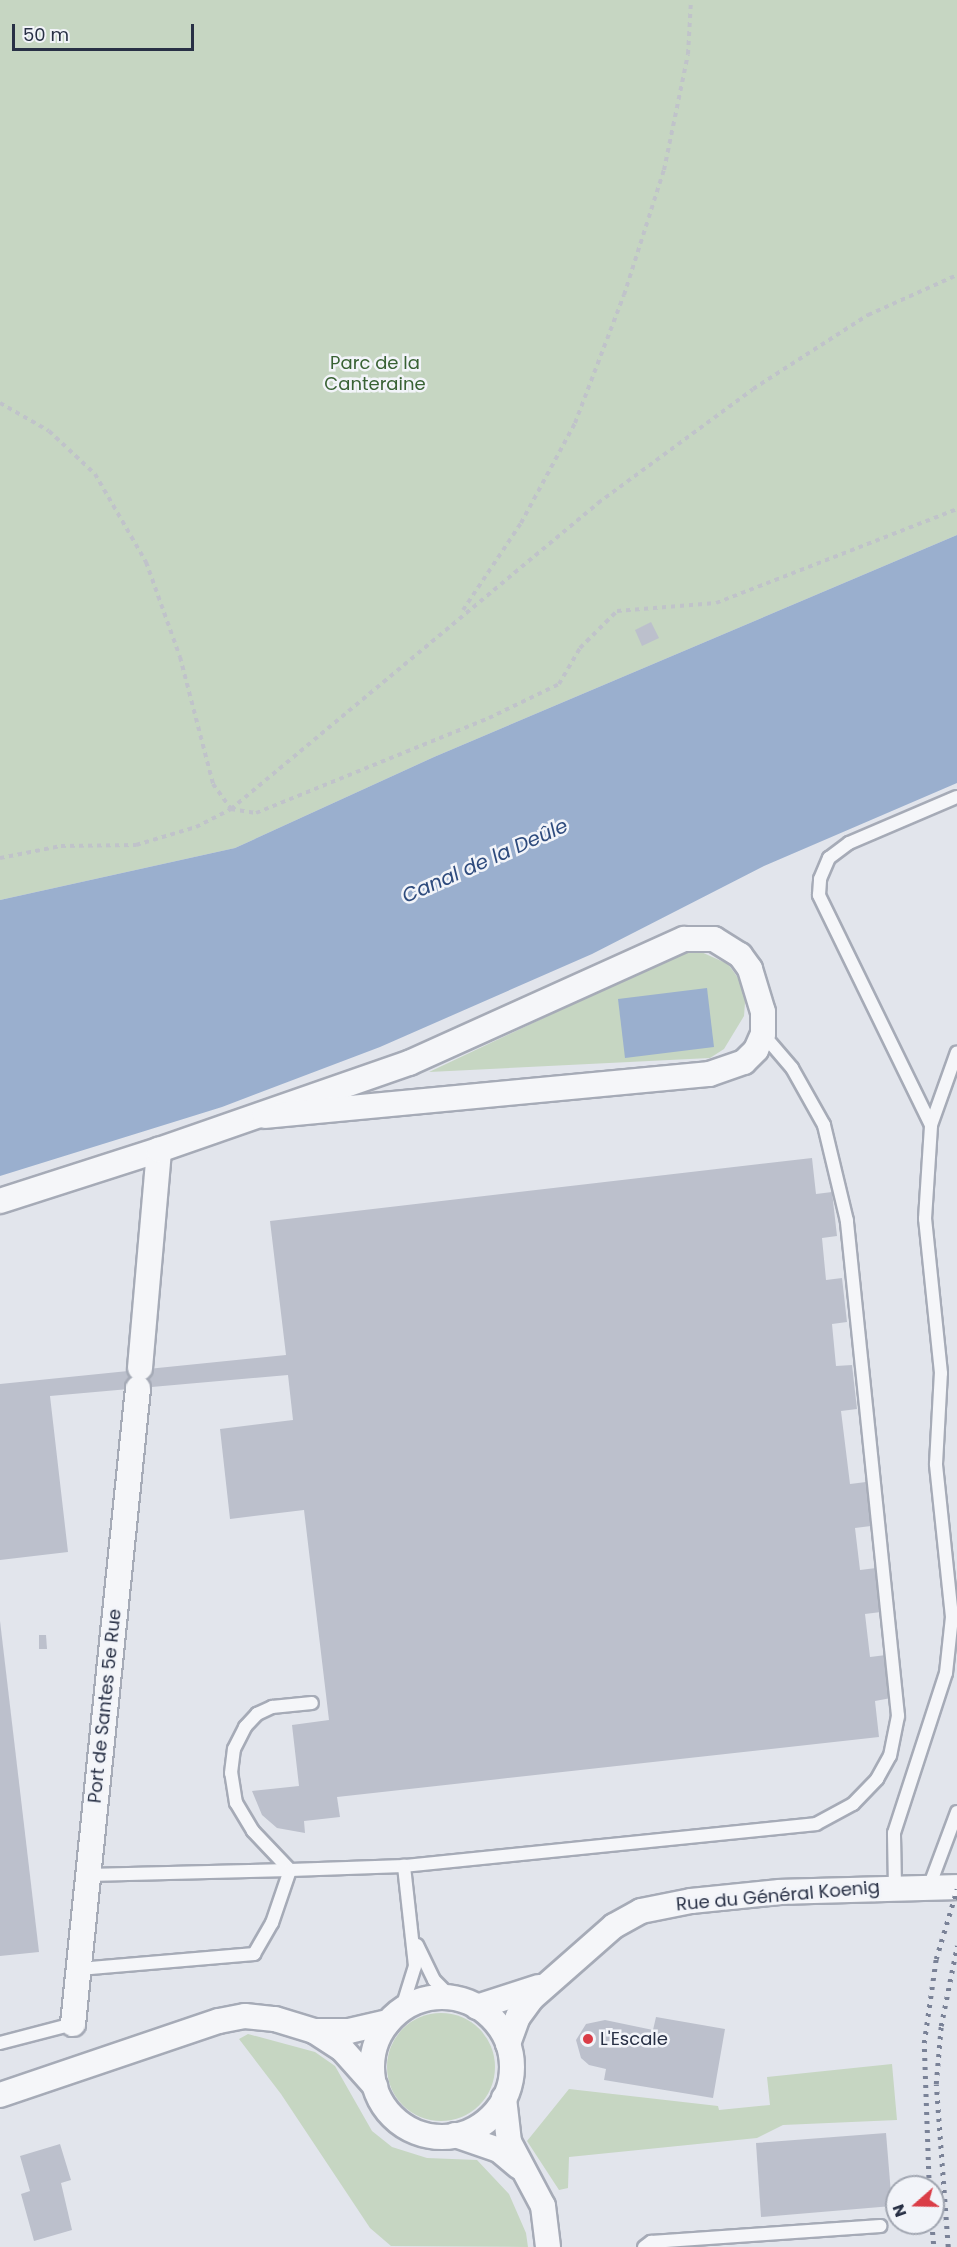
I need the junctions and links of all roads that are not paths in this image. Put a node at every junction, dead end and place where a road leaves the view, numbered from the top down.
1 (957, 797) edge
2 (763, 1034) junction
3 (957, 1052) edge
4 (265, 1116) junction
5 (931, 1125) junction
6 (159, 1150) junction
7 (0, 1201) edge
8 (312, 1702) dead end
9 (957, 1812) edge
10 (404, 1866) junction
11 (290, 1870) junction
12 (88, 1875) junction
13 (895, 1887) junction
14 (929, 1887) junction
15 (957, 1887) edge
16 (415, 1939) junction
17 (79, 1969) junction
18 (552, 1980) junction
19 (452, 1998) junction
20 (477, 2007) junction
21 (394, 2016) junction
22 (73, 2024) joint
23 (314, 2031) junction
24 (0, 2043) edge
25 (508, 2044) junction
26 (375, 2086) junction
27 (0, 2095) edge
28 (504, 2098) junction
29 (455, 2135) junction
30 (520, 2169) junction
31 (880, 2226) dead end
32 (548, 2247) edge
33 (644, 2247) edge

1 - 5 lane
2 - 4 street
2 - 4 street
2 - 10 lane
3 - 5 lane
4 - 6 street
5 - 13 lane
6 - 7 street
6 - 12 street, Port de Santes 5e Rue
8 - 11 lane
9 - 14 lane
10 - 11 lane
10 - 16 lane
11 - 12 lane
11 - 17 lane
12 - 17 street, Port de Santes 5e Rue
13 - 14 street, Rue du Général Koenig
13 - 18 street, Rue du Général Koenig
14 - 15 street, Rue du Général Koenig
16 - 19 lane
16 - 21 lane
17 - 22 street, Port de Santes 5e Rue
18 - 20 street, Rue du Général Koenig
18 - 25 street, Rue du Général Koenig
19 - 20 street
19 - 21 street
20 - 25 street
21 - 23 street
21 - 26 street
22 - 24 lane
23 - 26 street
23 - 27 street
25 - 28 street
26 - 29 street
28 - 29 street
28 - 30 street
29 - 30 street
30 - 32 street
31 - 33 lane

